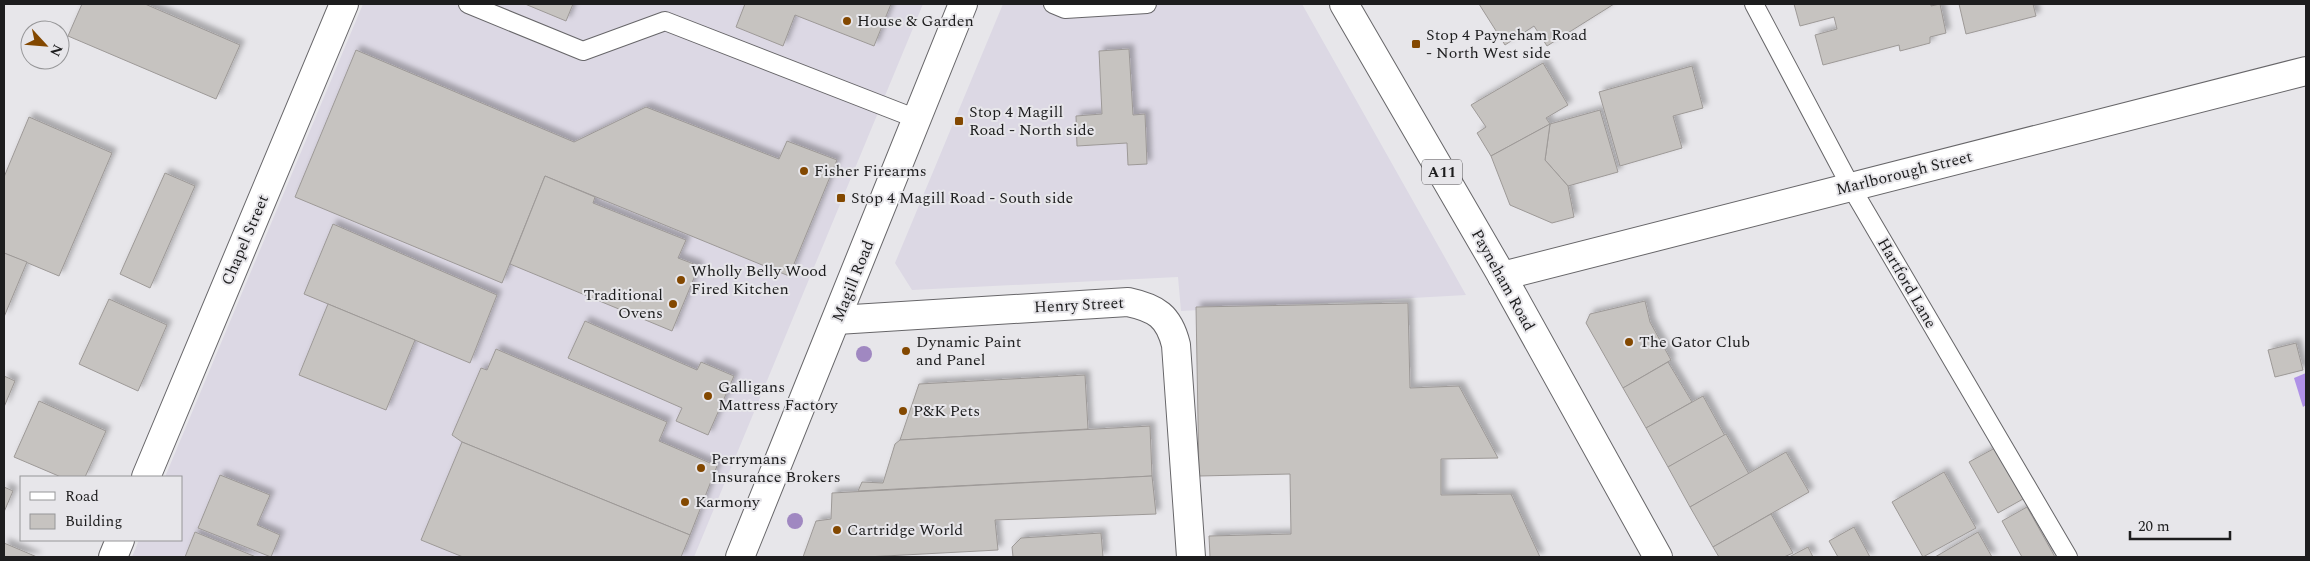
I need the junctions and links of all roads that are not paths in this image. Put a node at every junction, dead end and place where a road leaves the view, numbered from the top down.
1 (344, 4) edge
2 (468, 4) edge
3 (963, 4) edge
4 (1053, 4) edge
5 (1147, 4) edge
6 (1344, 4) edge
7 (1754, 4) edge
8 (2306, 71) edge
9 (918, 119) junction
10 (1850, 187) junction
11 (1502, 276) junction
12 (837, 320) junction
13 (146, 476) edge
14 (120, 541) edge
15 (113, 557) edge
16 (740, 557) edge
17 (1191, 557) edge
18 (1658, 557) edge
19 (2068, 557) edge

1 - 13 street, Chapel Street
2 - 9 lane
3 - 9 street, Magill Road
4 - 5 lane
6 - 11 street, Payneham Road / A11
7 - 10 lane, Hartford Lane
8 - 10 street, Marlborough Street
9 - 12 street, Magill Road
10 - 11 street, Marlborough Street
10 - 19 lane, Hartford Lane
11 - 18 street, Payneham Road / A11
12 - 16 street, Magill Road
12 - 17 street, Henry Street
14 - 15 street

